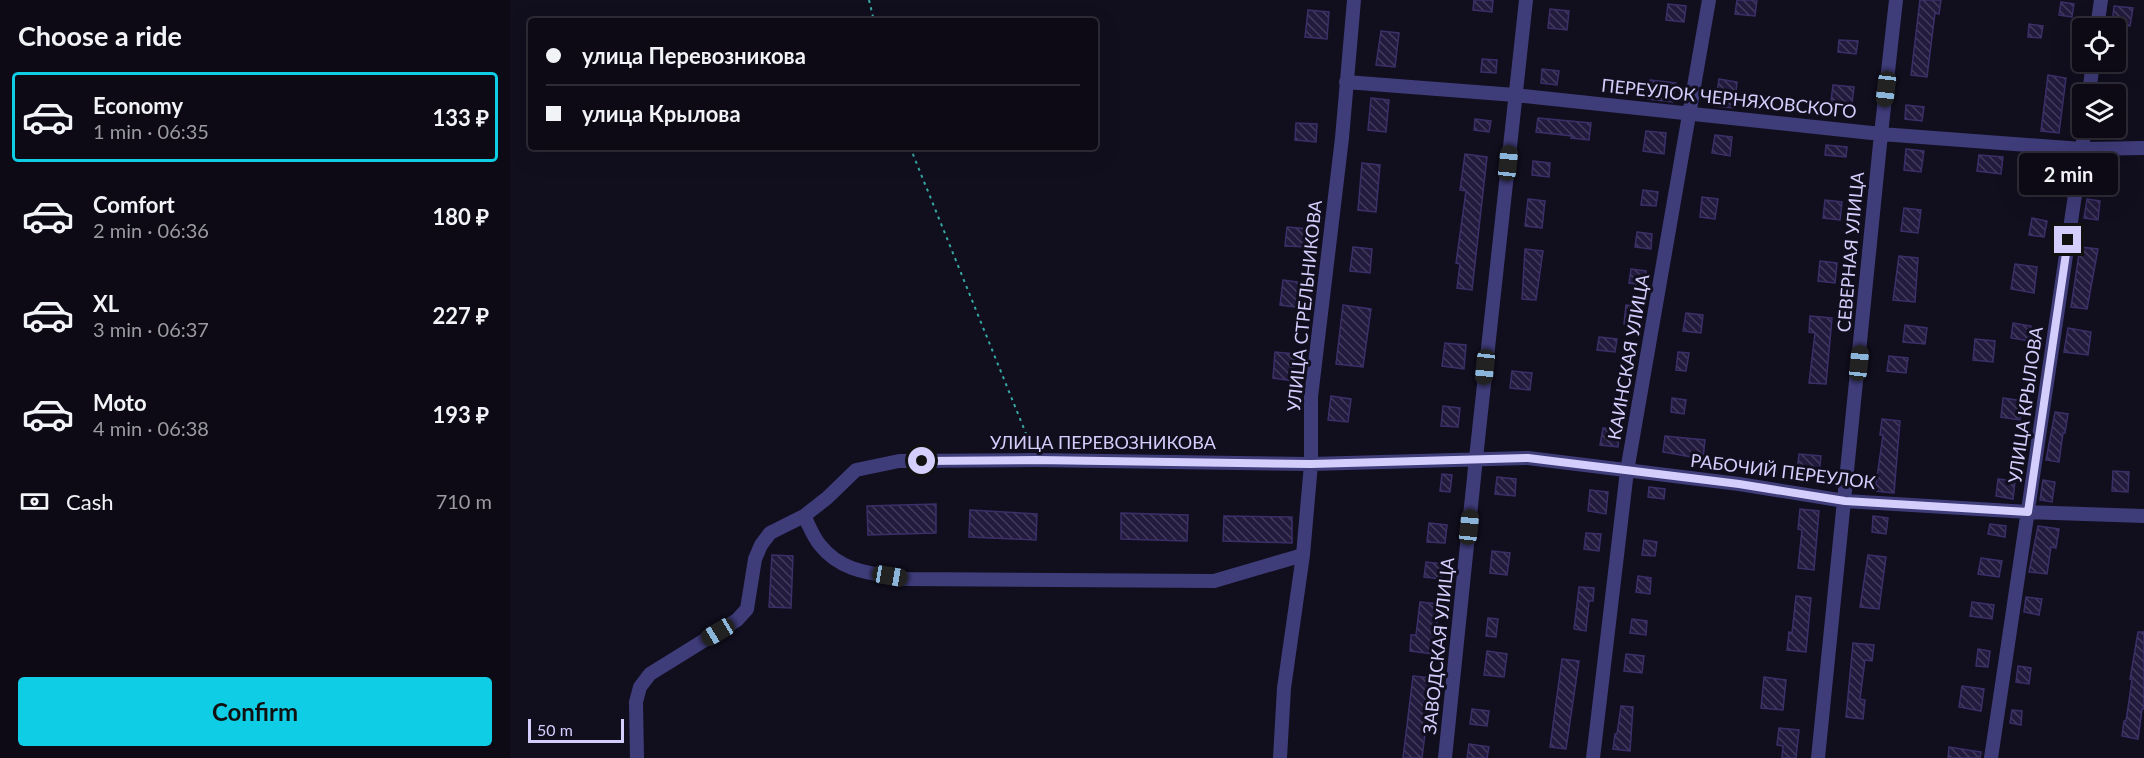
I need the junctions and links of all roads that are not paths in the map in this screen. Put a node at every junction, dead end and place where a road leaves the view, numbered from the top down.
1 (1354, 0) edge
2 (1526, 0) edge
3 (1709, 0) edge
4 (1896, 0) edge
5 (2101, 0) edge
6 (2098, 18) edge
7 (1346, 82) junction
8 (1515, 95) junction
9 (1690, 114) junction
10 (1881, 134) junction
11 (2084, 138) edge
12 (2144, 148) edge
13 (2082, 149) junction
14 (1476, 458) junction
15 (1311, 464) junction
16 (1627, 471) junction
17 (1845, 501) junction
18 (2028, 512) junction
19 (804, 516) junction
20 (2144, 516) edge
21 (1303, 555) junction
22 (637, 758) edge
23 (1280, 758) edge
24 (1445, 758) edge
25 (1593, 758) edge
26 (1818, 758) edge
27 (1990, 758) edge

1 - 7 street, УЛИЦА СТРЕЛЬНИКОВА
2 - 8 street, ЗАВОДСКАЯ УЛИЦА
3 - 9 street, КАИНСКАЯ УЛИЦА
4 - 10 street, СЕВЕРНАЯ УЛИЦА
5 - 6 street
7 - 8 street, ПЕРЕУЛОК ЧЕРНЯХОВСКОГО
7 - 15 street, УЛИЦА СТРЕЛЬНИКОВА
8 - 9 street, ПЕРЕУЛОК ЧЕРНЯХОВСКОГО
8 - 14 street, ЗАВОДСКАЯ УЛИЦА
9 - 10 street, ПЕРЕУЛОК ЧЕРНЯХОВСКОГО
9 - 16 street, КАИНСКАЯ УЛИЦА
10 - 13 street, ПЕРЕУЛОК ЧЕРНЯХОВСКОГО
10 - 17 street, СЕВЕРНАЯ УЛИЦА
11 - 13 street, УЛИЦА КРЫЛОВА
12 - 13 street, ПЕРЕУЛОК ЧЕРНЯХОВСКОГО
13 - 18 street, УЛИЦА КРЫЛОВА
14 - 15 street, РАБОЧИЙ ПЕРЕУЛОК
14 - 16 street, РАБОЧИЙ ПЕРЕУЛОК
14 - 24 street, ЗАВОДСКАЯ УЛИЦА
15 - 19 street, УЛИЦА ПЕРЕВОЗНИКОВА
15 - 21 street, УЛИЦА СТРЕЛЬНИКОВА
16 - 17 street, РАБОЧИЙ ПЕРЕУЛОК
16 - 25 street, КАИНСКАЯ УЛИЦА
17 - 18 street, РАБОЧИЙ ПЕРЕУЛОК
17 - 26 street, СЕВЕРНАЯ УЛИЦА
18 - 20 street, РАБОЧИЙ ПЕРЕУЛОК
18 - 27 street, УЛИЦА КРЫЛОВА
19 - 21 street
19 - 22 street, УЛИЦА ПЕРЕВОЗНИКОВА
21 - 23 street, УЛИЦА СТРЕЛЬНИКОВА

